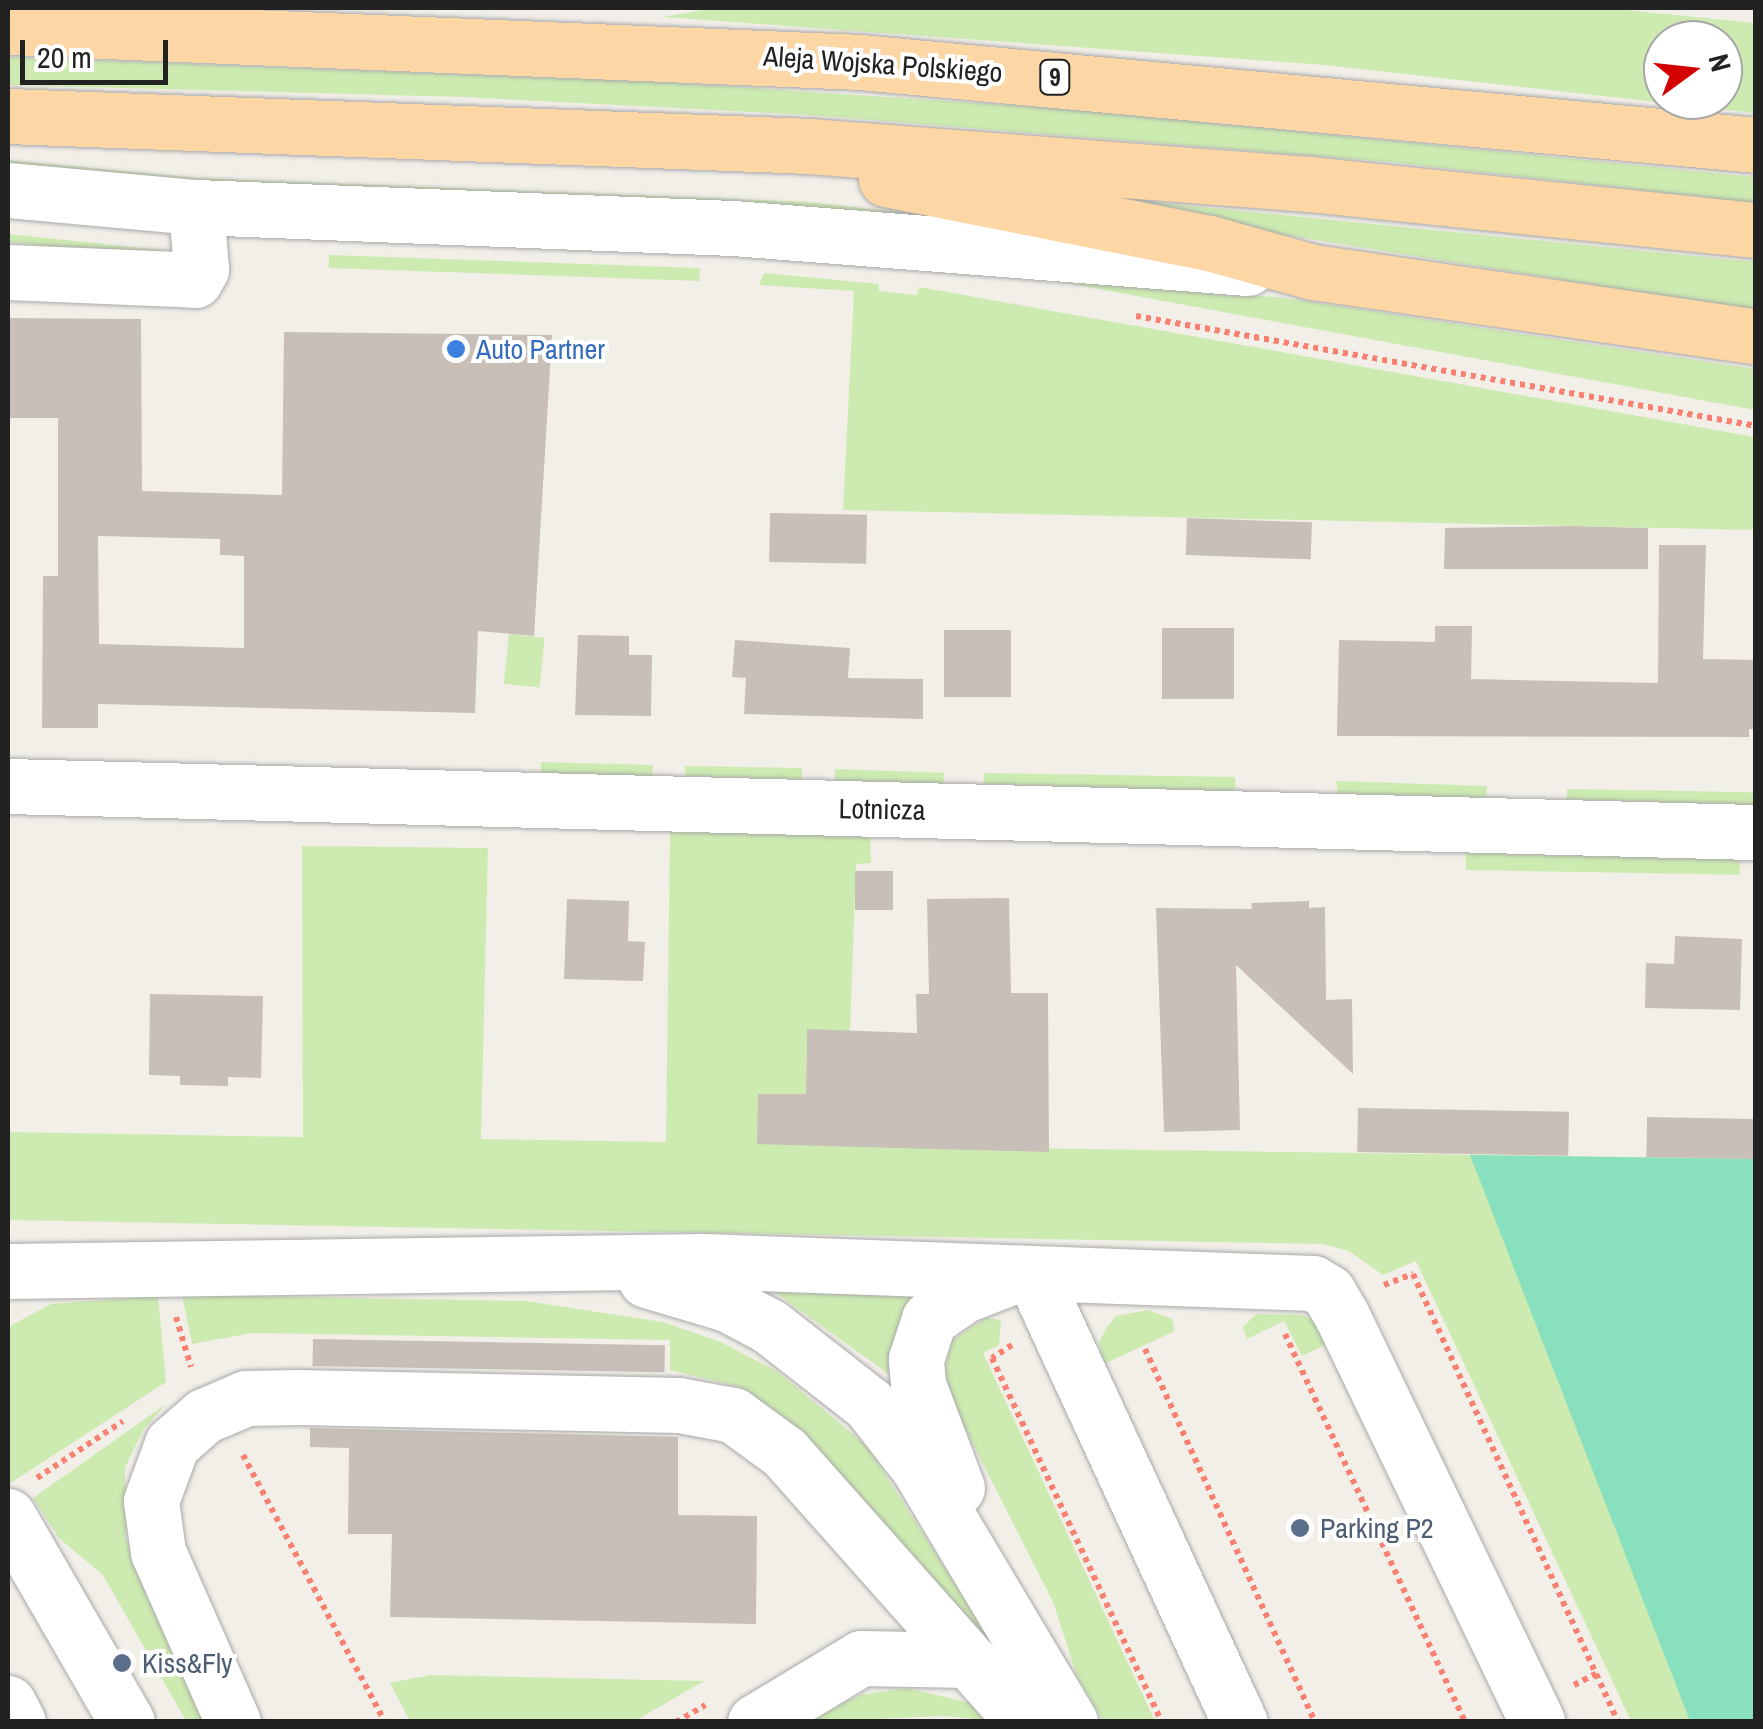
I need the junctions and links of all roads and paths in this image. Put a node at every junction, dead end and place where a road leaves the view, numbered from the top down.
1 (568, 8) edge
2 (8, 26) edge
3 (352, 37) junction
4 (8, 116) edge
5 (712, 140) junction
6 (1756, 145) edge
7 (8, 190) edge
8 (196, 208) junction
9 (1756, 230) edge
10 (8, 272) edge
11 (1313, 272) junction
12 (1130, 315) dead end
13 (1756, 337) edge
14 (1756, 426) edge
15 (8, 786) edge
16 (1756, 832) edge
17 (540, 1260) junction
18 (8, 1270) edge
19 (103, 1271) junction
20 (172, 1271) junction
21 (1024, 1276) junction
22 (8, 1299) edge
23 (1280, 1324) dead end
24 (1145, 1350) dead end
25 (218, 1410) junction
26 (8, 1516) edge
27 (995, 1590) junction
28 (968, 1660) junction
29 (8, 1703) edge
30 (733, 1712) edge
31 (18, 1722) edge
32 (127, 1722) edge
33 (233, 1722) edge
34 (384, 1722) edge
35 (676, 1722) edge
36 (1024, 1722) edge
37 (1070, 1722) edge
38 (1162, 1722) edge
39 (1240, 1722) edge
40 (1315, 1722) edge
41 (1465, 1722) edge
42 (1538, 1722) edge

1 - 3 main road
2 - 3 main road, Aleja Wojska Polskiego / 9
3 - 6 main road, Aleja Wojska Polskiego / 9
4 - 5 main road
5 - 9 main road
5 - 11 main road
7 - 8 street
8 - 10 street
8 - 11 street
11 - 13 main road
12 - 14 path
15 - 16 street, Lotnicza
17 - 20 street
17 - 21 street
17 - 27 street
18 - 19 street
19 - 20 street
19 - 22 street
20 - 25 path
21 - 27 street
21 - 38 path
21 - 39 street
21 - 42 street
23 - 41 path
24 - 40 path
25 - 28 street
25 - 33 street
25 - 34 path
26 - 32 street
27 - 37 street
28 - 30 street
28 - 36 street
29 - 31 street
30 - 35 path

